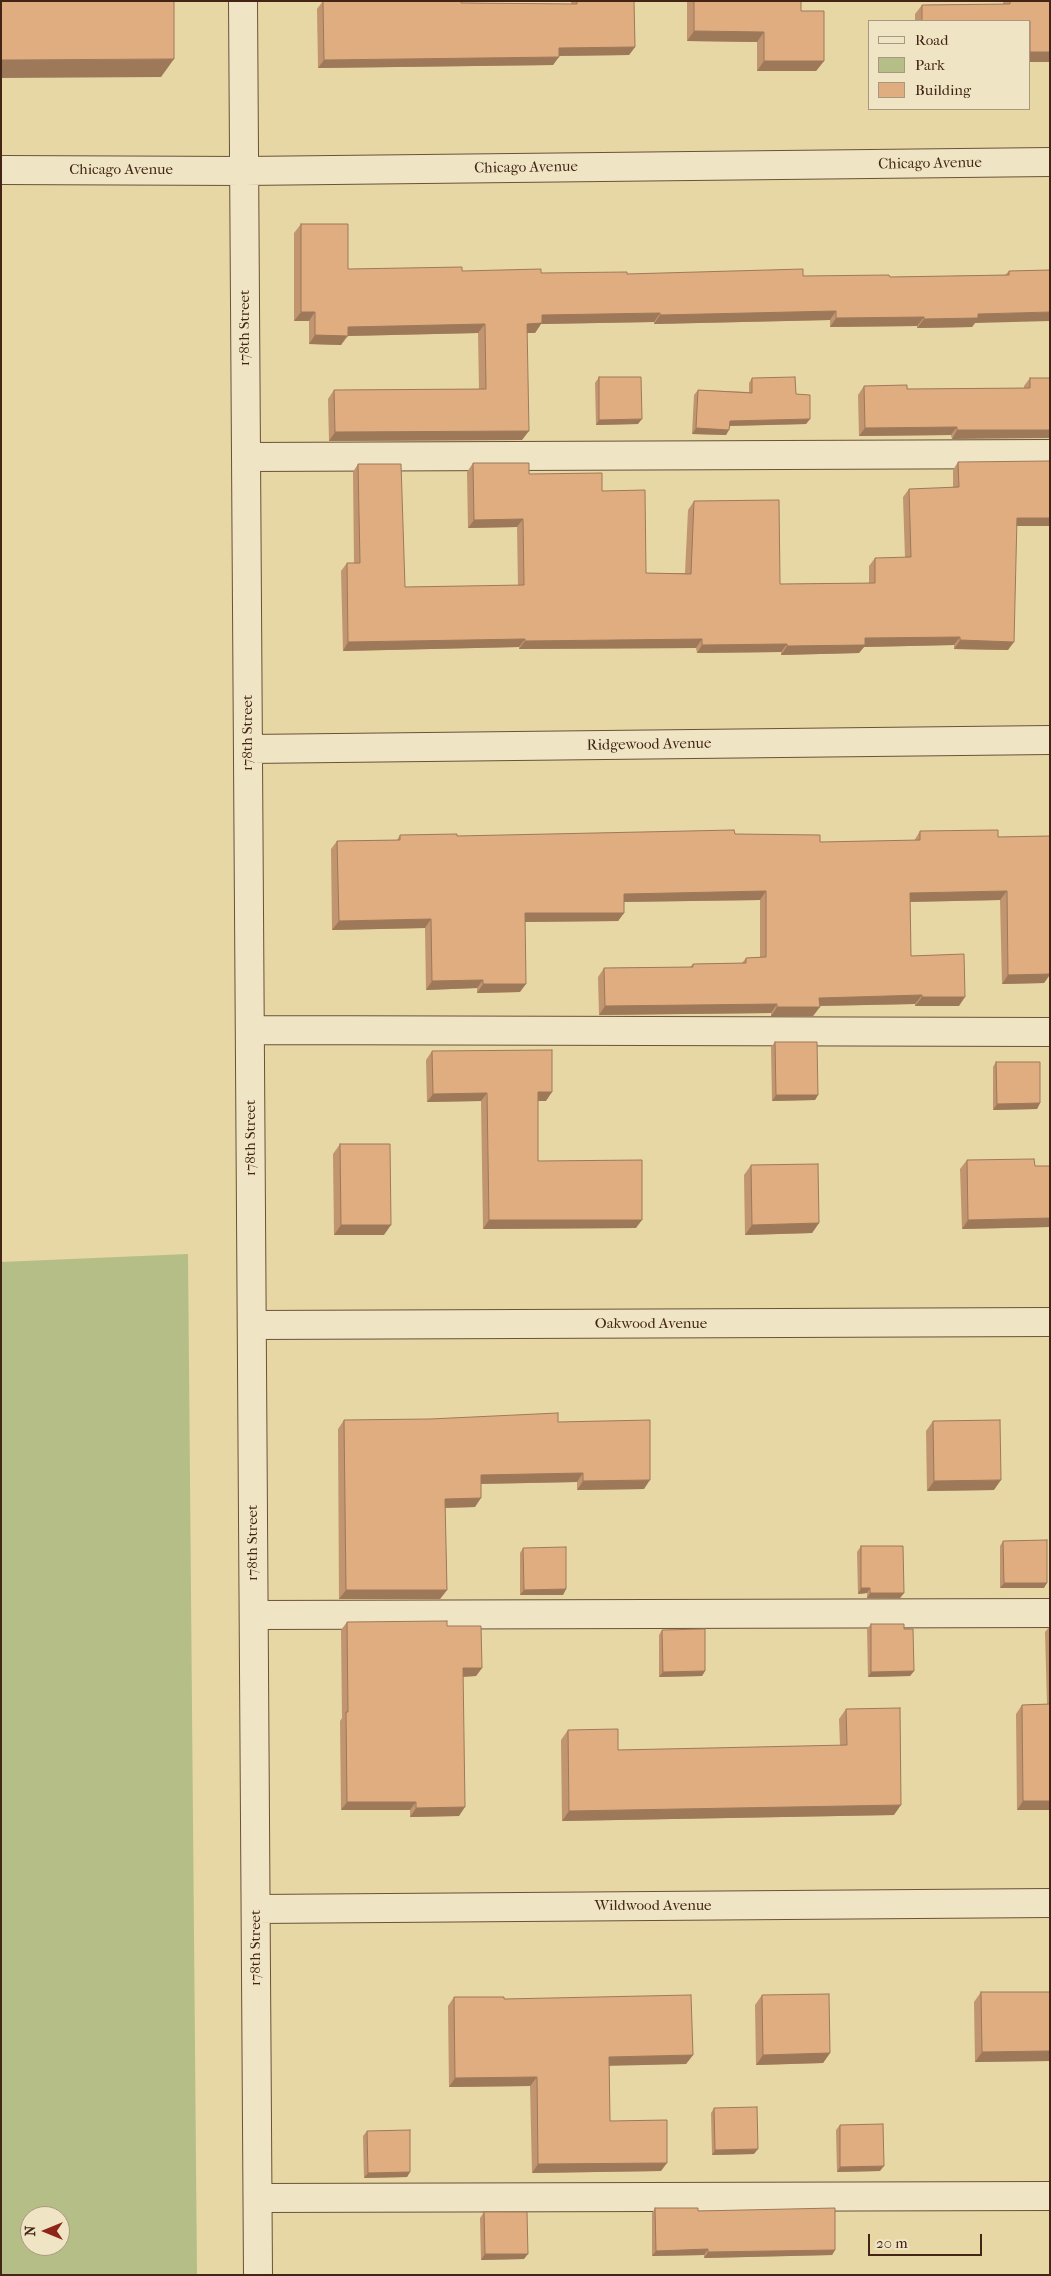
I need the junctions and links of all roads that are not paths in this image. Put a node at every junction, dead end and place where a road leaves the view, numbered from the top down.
1 (243, 1) edge
2 (1050, 162) edge
3 (1, 170) edge
4 (244, 171) junction
5 (1050, 454) edge
6 (246, 457) junction
7 (1050, 740) edge
8 (248, 749) junction
9 (250, 1030) junction
10 (1050, 1032) edge
11 (1050, 1322) edge
12 (252, 1325) junction
13 (1050, 1613) edge
14 (254, 1615) junction
15 (1050, 1902) edge
16 (256, 1909) junction
17 (1050, 2196) edge
18 (258, 2198) junction
19 (258, 2275) edge

1 - 4 street, 178th Street
2 - 4 street, Chicago Avenue
3 - 4 street, Chicago Avenue
4 - 6 street, 178th Street
5 - 6 street
6 - 8 street, 178th Street
7 - 8 street, Ridgewood Avenue
8 - 9 street, 178th Street
9 - 10 street
9 - 12 street, 178th Street
11 - 12 street, Oakwood Avenue
12 - 14 street, 178th Street
13 - 14 street
14 - 16 street, 178th Street
15 - 16 street, Wildwood Avenue
16 - 18 street, 178th Street
17 - 18 street
18 - 19 street, 178th Street

